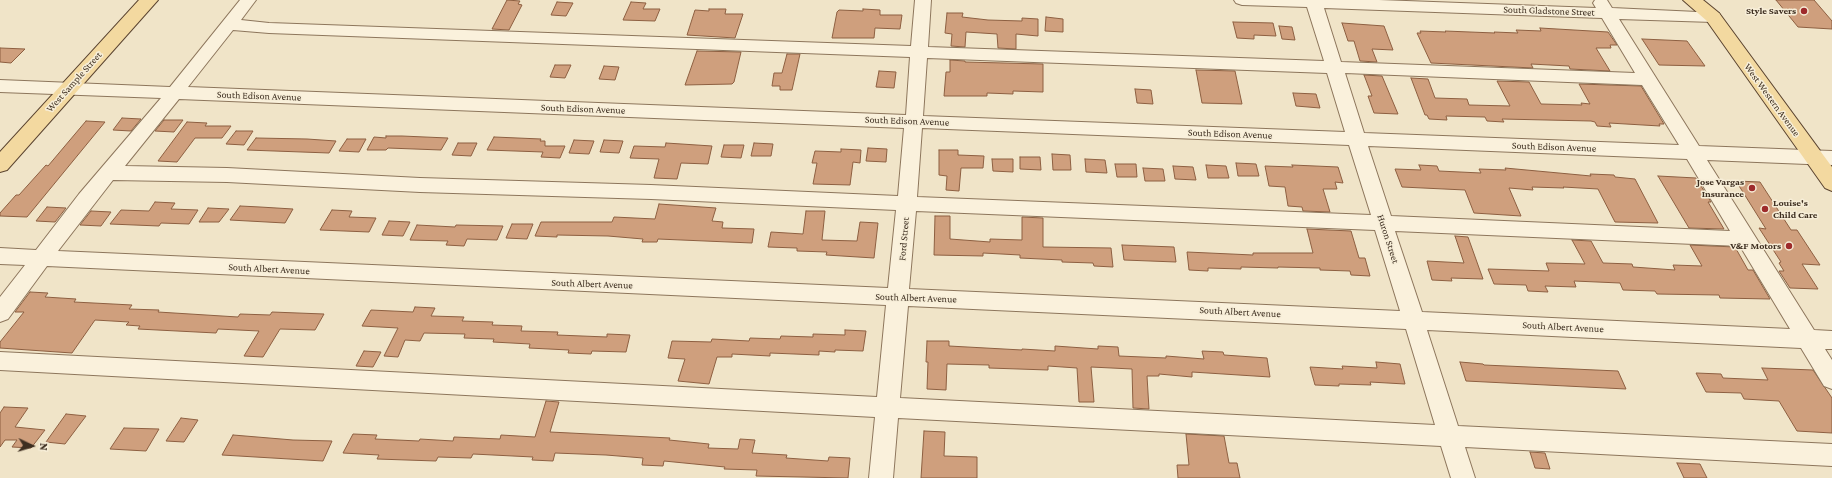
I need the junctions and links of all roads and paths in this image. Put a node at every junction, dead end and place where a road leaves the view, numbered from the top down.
1 (149, 0) edge
2 (248, 0) edge
3 (923, 0) edge
4 (1242, 0) edge
5 (1692, 0) edge
6 (1314, 1) edge
7 (1603, 7) edge
8 (1712, 8) edge
9 (230, 24) junction
10 (919, 52) junction
11 (1333, 67) junction
12 (1646, 79) junction
13 (0, 86) edge
14 (69, 89) junction
15 (174, 93) junction
16 (914, 122) junction
17 (1356, 140) junction
18 (1692, 152) junction
19 (1823, 158) edge
20 (0, 165) edge
21 (109, 173) junction
22 (1832, 183) edge
23 (907, 204) junction
24 (1383, 223) junction
25 (1746, 239) junction
26 (0, 256) edge
27 (43, 258) junction
28 (899, 297) junction
29 (0, 313) edge
30 (1414, 320) junction
31 (1806, 338) junction
32 (1832, 340) edge
33 (0, 361) edge
34 (1832, 379) edge
35 (887, 407) junction
36 (1450, 435) junction
37 (1832, 454) edge
38 (881, 478) edge
39 (1463, 478) edge

1 - 14 main road, West Sample Street
2 - 9 street
3 - 10 street, Ford Street
4 - 6 street, South Gladstone Street
5 - 8 main road, West Western Avenue
6 - 7 street, South Gladstone Street
6 - 11 street, Huron Street
7 - 8 street, South Gladstone Street
7 - 12 street
8 - 19 main road, West Western Avenue
9 - 10 street
9 - 15 street
10 - 11 street
10 - 16 street, Ford Street
11 - 12 street
11 - 17 street, Huron Street
12 - 18 street
13 - 14 street, South Edison Avenue
14 - 15 street, South Edison Avenue
14 - 20 main road, West Sample Street
15 - 16 street, South Edison Avenue
15 - 21 street
16 - 17 street, South Edison Avenue
16 - 23 street, Ford Street
17 - 18 street, South Edison Avenue
17 - 24 street, Huron Street
18 - 19 street, South Edison Avenue
18 - 25 street
19 - 22 main road, West Western Avenue
21 - 23 street
21 - 27 street
23 - 24 street
23 - 28 street, Ford Street
24 - 25 street
24 - 30 street, Huron Street
25 - 31 street
26 - 27 street, South Albert Avenue
27 - 28 street, South Albert Avenue
27 - 29 street
28 - 30 street, South Albert Avenue
28 - 35 street, Ford Street
30 - 31 street, South Albert Avenue
30 - 36 street, Huron Street
31 - 32 street, South Albert Avenue
31 - 34 street
33 - 35 street
35 - 36 street
35 - 38 street, Ford Street
36 - 37 street
36 - 39 street, Huron Street

